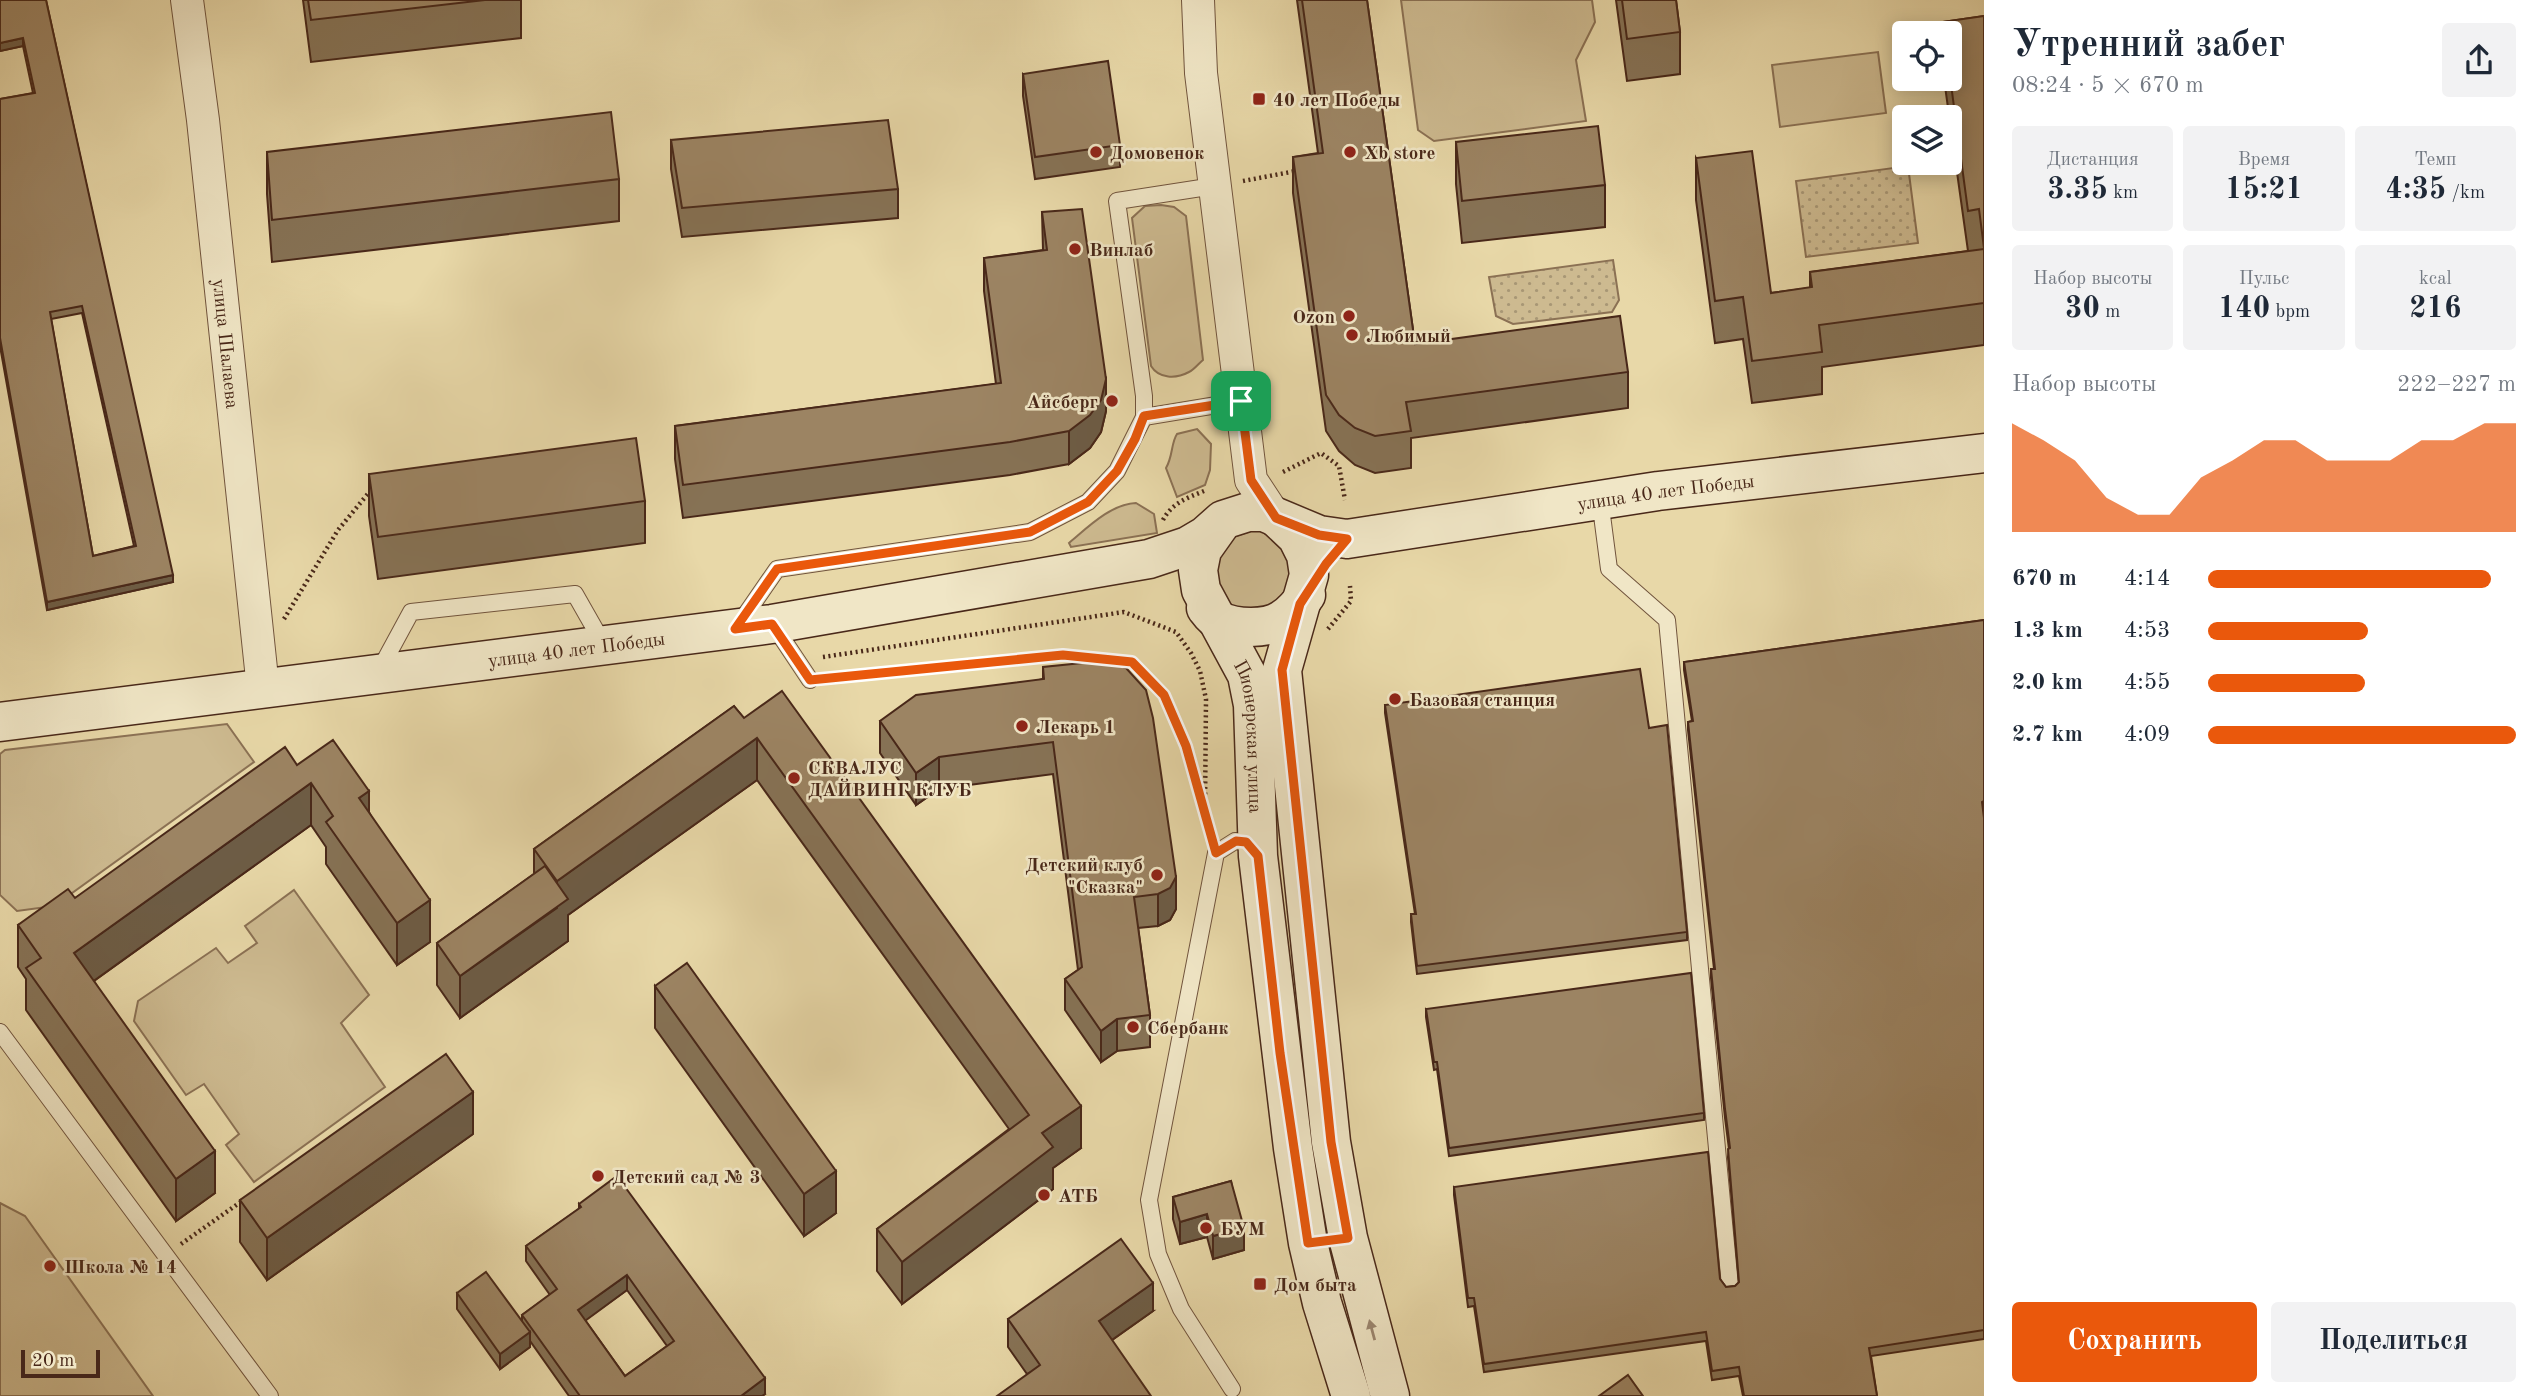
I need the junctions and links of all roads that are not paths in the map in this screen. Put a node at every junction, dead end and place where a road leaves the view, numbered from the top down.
1 (187, 0) edge
2 (1198, 0) edge
3 (1214, 186) junction
4 (1241, 401) junction
5 (1144, 416) junction
6 (1984, 453) edge
7 (1251, 480) junction
8 (1600, 500) junction
9 (1214, 506) junction
10 (1276, 518) junction
11 (1347, 539) junction
12 (1149, 559) junction
13 (1300, 604) junction
14 (1216, 620) junction
15 (772, 624) junction
16 (735, 629) junction
17 (604, 645) junction
18 (262, 674) junction
19 (377, 674) junction
20 (810, 680) road end
21 (0, 722) edge
22 (1258, 856) junction
23 (0, 1032) edge
24 (1328, 1240) junction
25 (1730, 1286) edge
26 (1232, 1389) dead end
27 (271, 1396) edge
28 (1351, 1396) edge
29 (1390, 1396) edge

1 - 18 street, улица Шалаева
2 - 3 street
3 - 4 street
3 - 5 lane
4 - 5 lane
4 - 7 street
5 - 16 lane
6 - 8 main road, улица 40 лет Победы
7 - 9 street
7 - 10 street
8 - 11 main road, улица 40 лет Победы
8 - 25 lane
9 - 10 main road
9 - 12 main road, улица 40 лет Победы
9 - 14 main road
10 - 11 main road, улица 40 лет Победы
10 - 13 main road
11 - 13 main road
12 - 14 main road
12 - 15 main road, улица 40 лет Победы
13 - 14 main road
13 - 24 main road, Пионерская улица
14 - 22 main road, Пионерская улица
15 - 16 main road, улица 40 лет Победы
15 - 20 lane
16 - 17 main road, улица 40 лет Победы
17 - 19 main road, улица 40 лет Победы
17 - 19 lane
18 - 19 main road, улица 40 лет Победы
18 - 21 main road, улица 40 лет Победы
22 - 24 main road, Пионерская улица
22 - 26 lane
23 - 27 lane
24 - 28 main road, Пионерская улица
29 -> 24 main road, Пионерская улица

